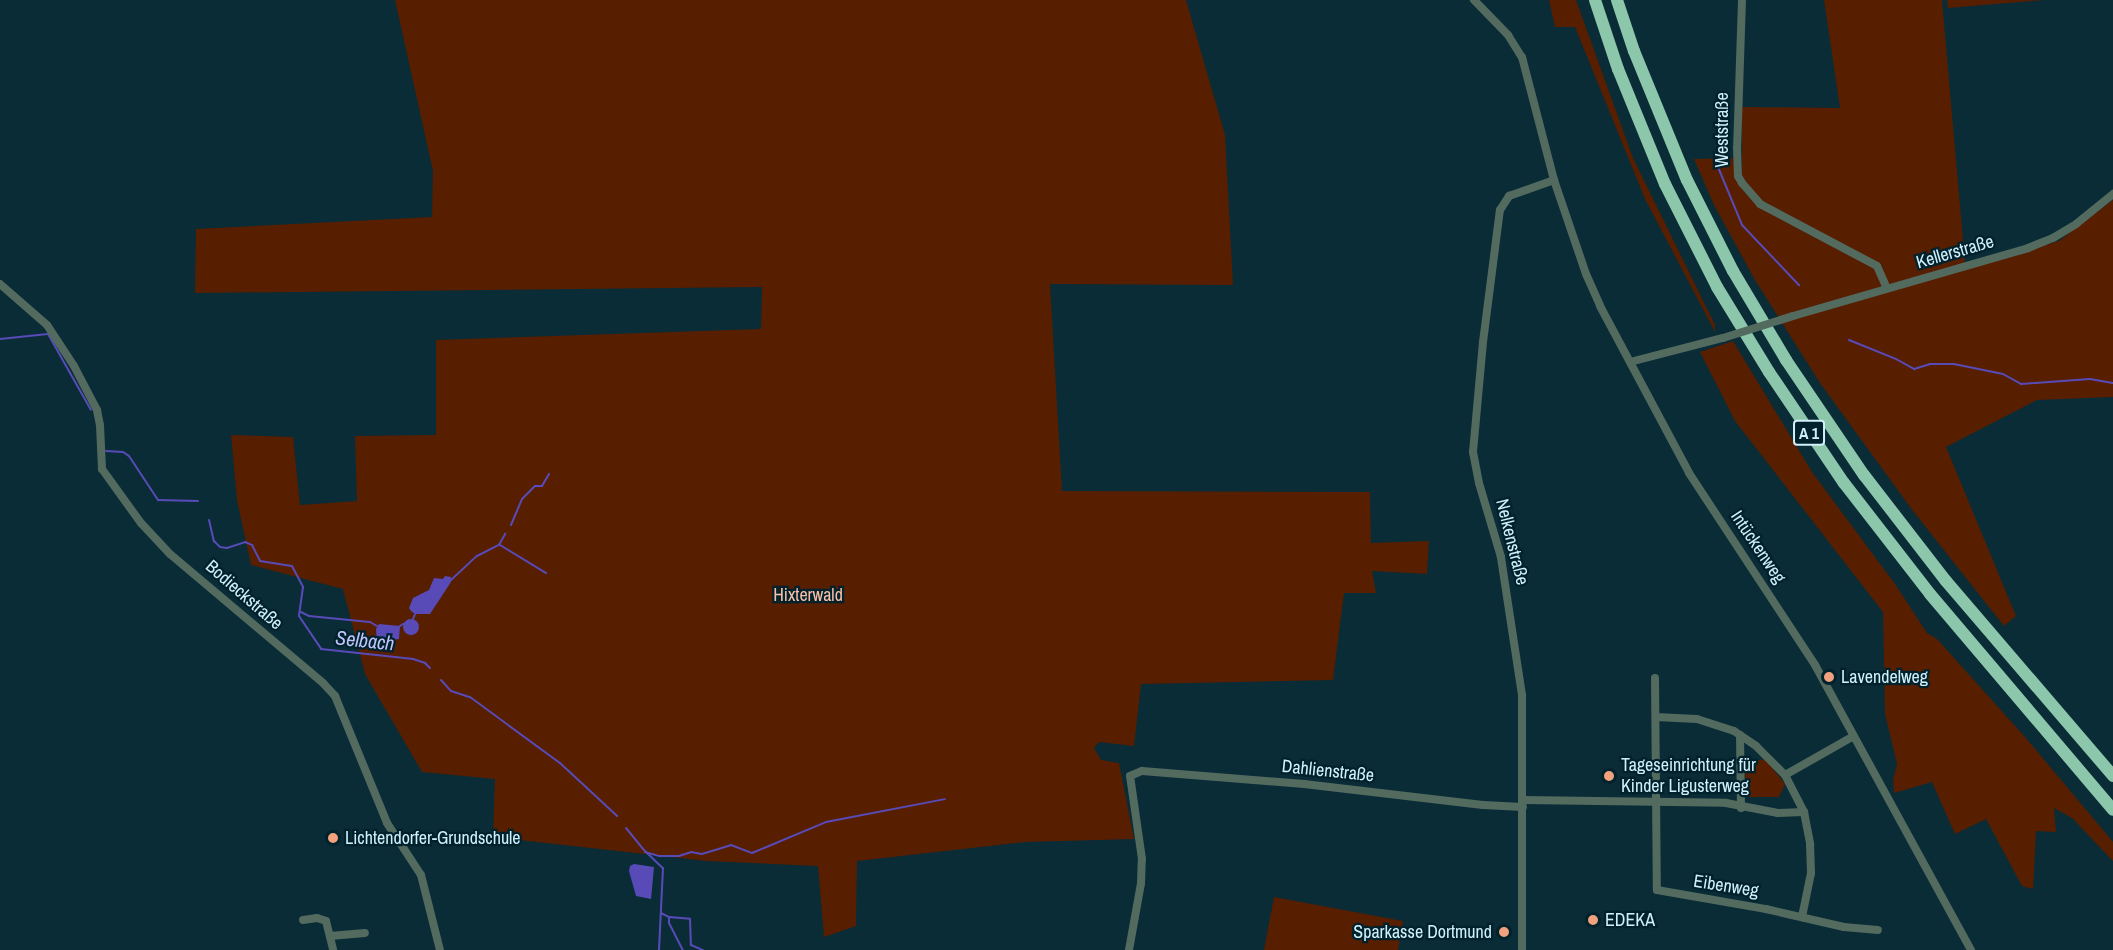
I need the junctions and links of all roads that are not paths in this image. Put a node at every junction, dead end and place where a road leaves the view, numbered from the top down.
1 (1473, 0) edge
2 (1595, 0) edge
3 (1617, 0) edge
4 (1743, 0) edge
5 (1554, 180) junction
6 (2113, 194) edge
7 (0, 284) edge
8 (1887, 288) junction
9 (1630, 362) junction
10 (1656, 678) dead end
11 (1656, 717) junction
12 (1740, 735) junction
13 (1854, 736) junction
14 (1785, 775) junction
15 (2113, 776) edge
16 (1656, 801) junction
17 (1523, 803) junction
18 (1741, 808) junction
19 (2113, 810) edge
20 (1804, 812) junction
21 (1802, 916) junction
22 (303, 921) dead end
23 (1878, 930) dead end
24 (365, 933) dead end
25 (330, 936) junction
26 (333, 950) edge
27 (440, 950) edge
28 (1129, 950) edge
29 (1522, 950) edge
30 (1971, 950) edge

1 - 5 street, Intückenweg
2 - 19 highway, A 1
3 - 15 highway, A 1
4 - 8 street, Weststraße
5 - 9 street, Intückenweg
5 - 17 street, Nelkenstraße
6 - 8 street, Kellerstraße
7 - 27 street, Bodieckstraße
8 - 9 street, Kellerstraße, bridge
9 - 13 street, Intückenweg
10 - 11 street
11 - 12 street
11 - 16 street
12 - 14 street
12 - 18 street
13 - 14 street
13 - 30 street, Intückenweg
14 - 20 street
16 - 17 street, Dahlienstraße
16 - 18 street, Dahlienstraße
16 - 21 street, Eibenweg
17 - 28 street, Dahlienstraße
17 - 29 street, Nelkenstraße
18 - 20 street, Dahlienstraße
20 - 21 street
21 - 23 street, Eibenweg
22 - 25 street
24 - 25 street
25 - 26 street

